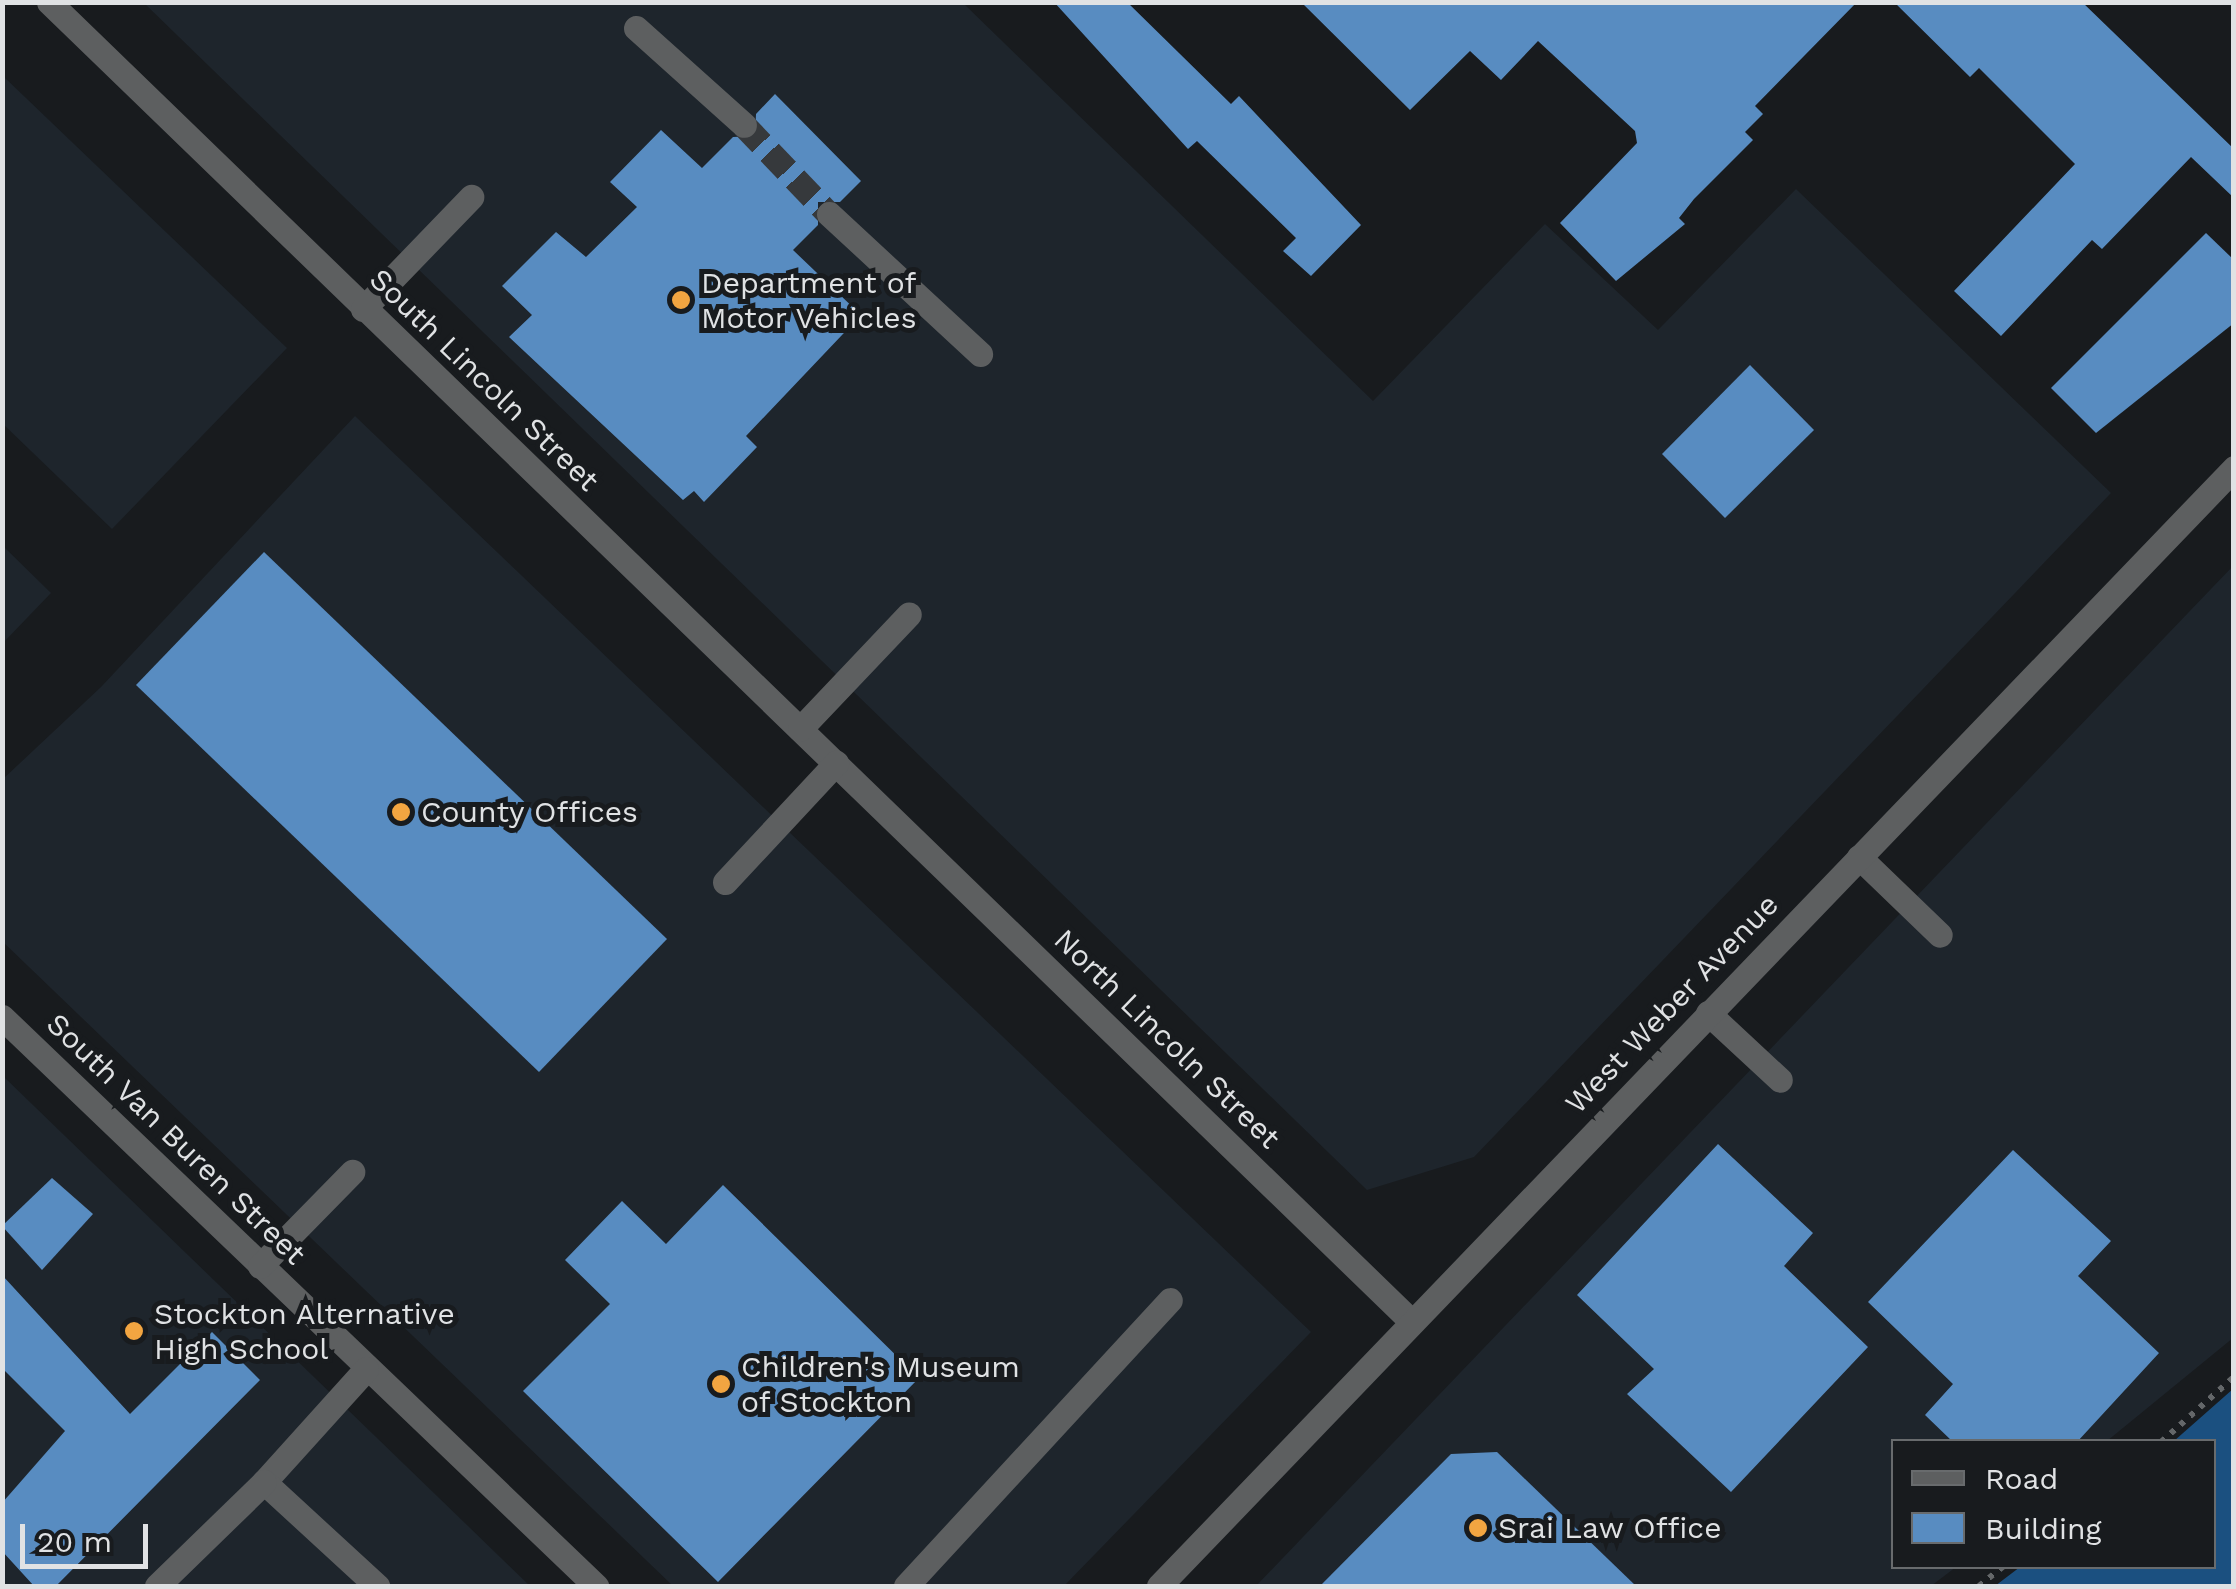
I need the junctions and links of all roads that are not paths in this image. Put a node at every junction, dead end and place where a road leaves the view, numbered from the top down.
1 (49, 2) edge
2 (636, 28) dead end
3 (744, 125) tunnel mouth
4 (471, 197) dead end
5 (829, 214) tunnel mouth
6 (363, 309) junction
7 (980, 354) dead end
8 (2234, 468) edge
9 (909, 614) dead end
10 (800, 729) junction
11 (836, 762) junction
12 (877, 802) joint
13 (1859, 857) junction
14 (725, 882) dead end
15 (1940, 935) dead end
16 (1708, 1014) junction
17 (2, 1017) edge
18 (1780, 1080) dead end
19 (352, 1172) dead end
20 (260, 1266) junction
21 (1170, 1300) dead end
22 (1412, 1322) junction
23 (357, 1360) junction
24 (264, 1482) junction
25 (156, 1586) edge
26 (378, 1586) edge
27 (596, 1586) edge
28 (906, 1586) edge
29 (1159, 1586) edge

1 - 6 street, South Lincoln Street
2 - 3 street
4 - 6 street
5 - 7 street
6 - 10 street, South Lincoln Street
8 - 13 street, West Weber Avenue
9 - 10 street
10 - 11 street, South Lincoln Street
11 - 12 street, South Lincoln Street
11 - 14 street
12 - 22 street, North Lincoln Street
13 - 15 street
13 - 16 street, West Weber Avenue
16 - 18 street
16 - 22 street, West Weber Avenue
17 - 20 street, South Van Buren Street
19 - 20 street
20 - 23 street, South Van Buren Street
21 - 28 street
22 - 29 street, West Weber Avenue
23 - 24 street
23 - 27 street, South Van Buren Street
24 - 25 street
24 - 26 street

